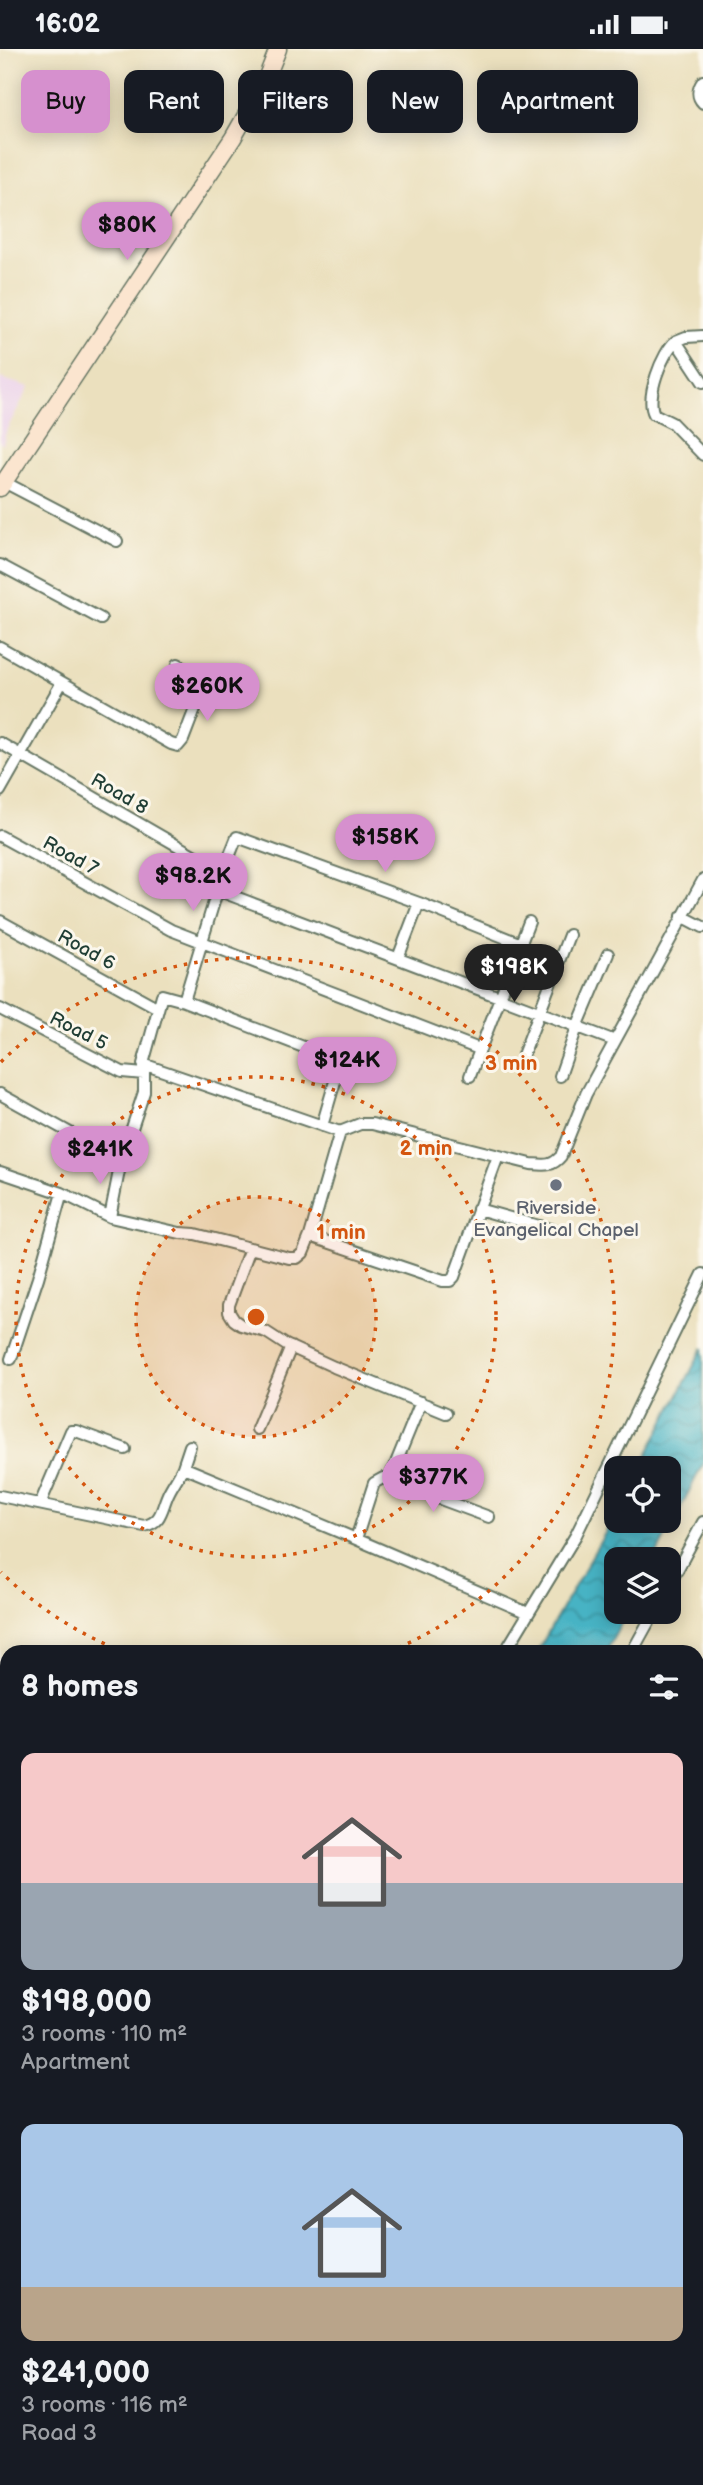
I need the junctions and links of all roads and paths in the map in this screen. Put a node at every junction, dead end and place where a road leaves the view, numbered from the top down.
1 (278, 49) edge
2 (703, 81) edge
3 (703, 103) edge
4 (703, 336) edge
5 (676, 341) junction
6 (703, 382) edge
7 (703, 454) edge
8 (2, 485) edge
9 (117, 541) dead end
10 (0, 565) edge
11 (101, 619) dead end
12 (0, 647) edge
13 (178, 664) dead end
14 (61, 684) junction
15 (0, 743) edge
16 (20, 755) junction
17 (0, 791) edge
18 (0, 836) edge
19 (223, 872) junction
20 (703, 880) edge
21 (217, 890) junction
22 (419, 903) junction
23 (682, 916) junction
24 (0, 921) edge
25 (530, 922) dead end
26 (703, 927) edge
27 (569, 935) dead end
28 (201, 941) junction
29 (520, 944) junction
30 (607, 954) dead end
31 (398, 958) junction
32 (500, 997) junction
33 (184, 1001) junction
34 (158, 1008) junction
35 (0, 1009) edge
36 (538, 1011) junction
37 (577, 1027) junction
38 (615, 1041) junction
39 (479, 1049) junction
40 (523, 1055) dead end
41 (144, 1069) junction
42 (470, 1076) dead end
43 (560, 1076) dead end
44 (0, 1094) edge
45 (322, 1126) junction
46 (340, 1132) junction
47 (498, 1156) junction
48 (121, 1161) junction
49 (0, 1172) edge
50 (62, 1193) junction
51 (478, 1209) junction
52 (110, 1217) junction
53 (553, 1230) dead end
54 (310, 1236) junction
55 (250, 1248) junction
56 (703, 1274) edge
57 (291, 1347) junction
58 (11, 1359) dead end
59 (421, 1402) junction
60 (446, 1413) dead end
61 (257, 1429) dead end
62 (190, 1446) dead end
63 (125, 1449) dead end
64 (183, 1467) junction
65 (389, 1480) junction
66 (0, 1496) edge
67 (40, 1504) junction
68 (489, 1517) dead end
69 (703, 1522) edge
70 (356, 1539) junction
71 (699, 1541) edge
72 (681, 1568) edge
73 (528, 1613) junction
74 (647, 1624) edge
75 (510, 1645) edge
76 (636, 1645) edge

1 - 8 main road
2 - 3 street
4 - 5 street
5 - 6 street
5 - 7 street
8 - 9 street
10 - 11 street
12 - 14 street
13 - 14 street
14 - 16 street
15 - 16 street, Road 8
16 - 17 street
16 - 19 street, Road 8
18 - 28 street, Road 7
19 - 21 street
19 - 22 street
20 - 23 street
21 - 28 street
21 - 31 street
22 - 29 street
22 - 31 street
23 - 26 street
23 - 38 street
24 - 34 street, Road 6
25 - 29 street
27 - 36 street
28 - 33 street
28 - 39 street, Road 7
29 - 32 street
30 - 37 street
31 - 32 street
32 - 36 street
32 - 39 street
33 - 34 street
33 - 45 street
34 - 41 street
35 - 41 street, Road 5
36 - 37 street
36 - 40 street
37 - 38 street
37 - 43 street
38 - 47 street
39 - 42 street
41 - 45 street, Road 5
41 - 48 street
44 - 48 street
45 - 46 street, Road 5
46 - 47 street
46 - 54 street
47 - 51 street
48 - 52 street
49 - 50 street
50 - 52 street
50 - 58 street
51 - 53 street
51 - 54 street
52 - 55 street
54 - 55 street
55 - 57 street
56 - 73 street
57 - 59 street
57 - 61 street
59 - 60 street
59 - 65 street
62 - 64 street
63 - 67 street
64 - 67 street
64 - 70 street
65 - 68 street
65 - 70 street
66 - 67 street
69 - 71 street
70 - 73 street
71 - 72 street
73 - 75 street
74 - 76 street

